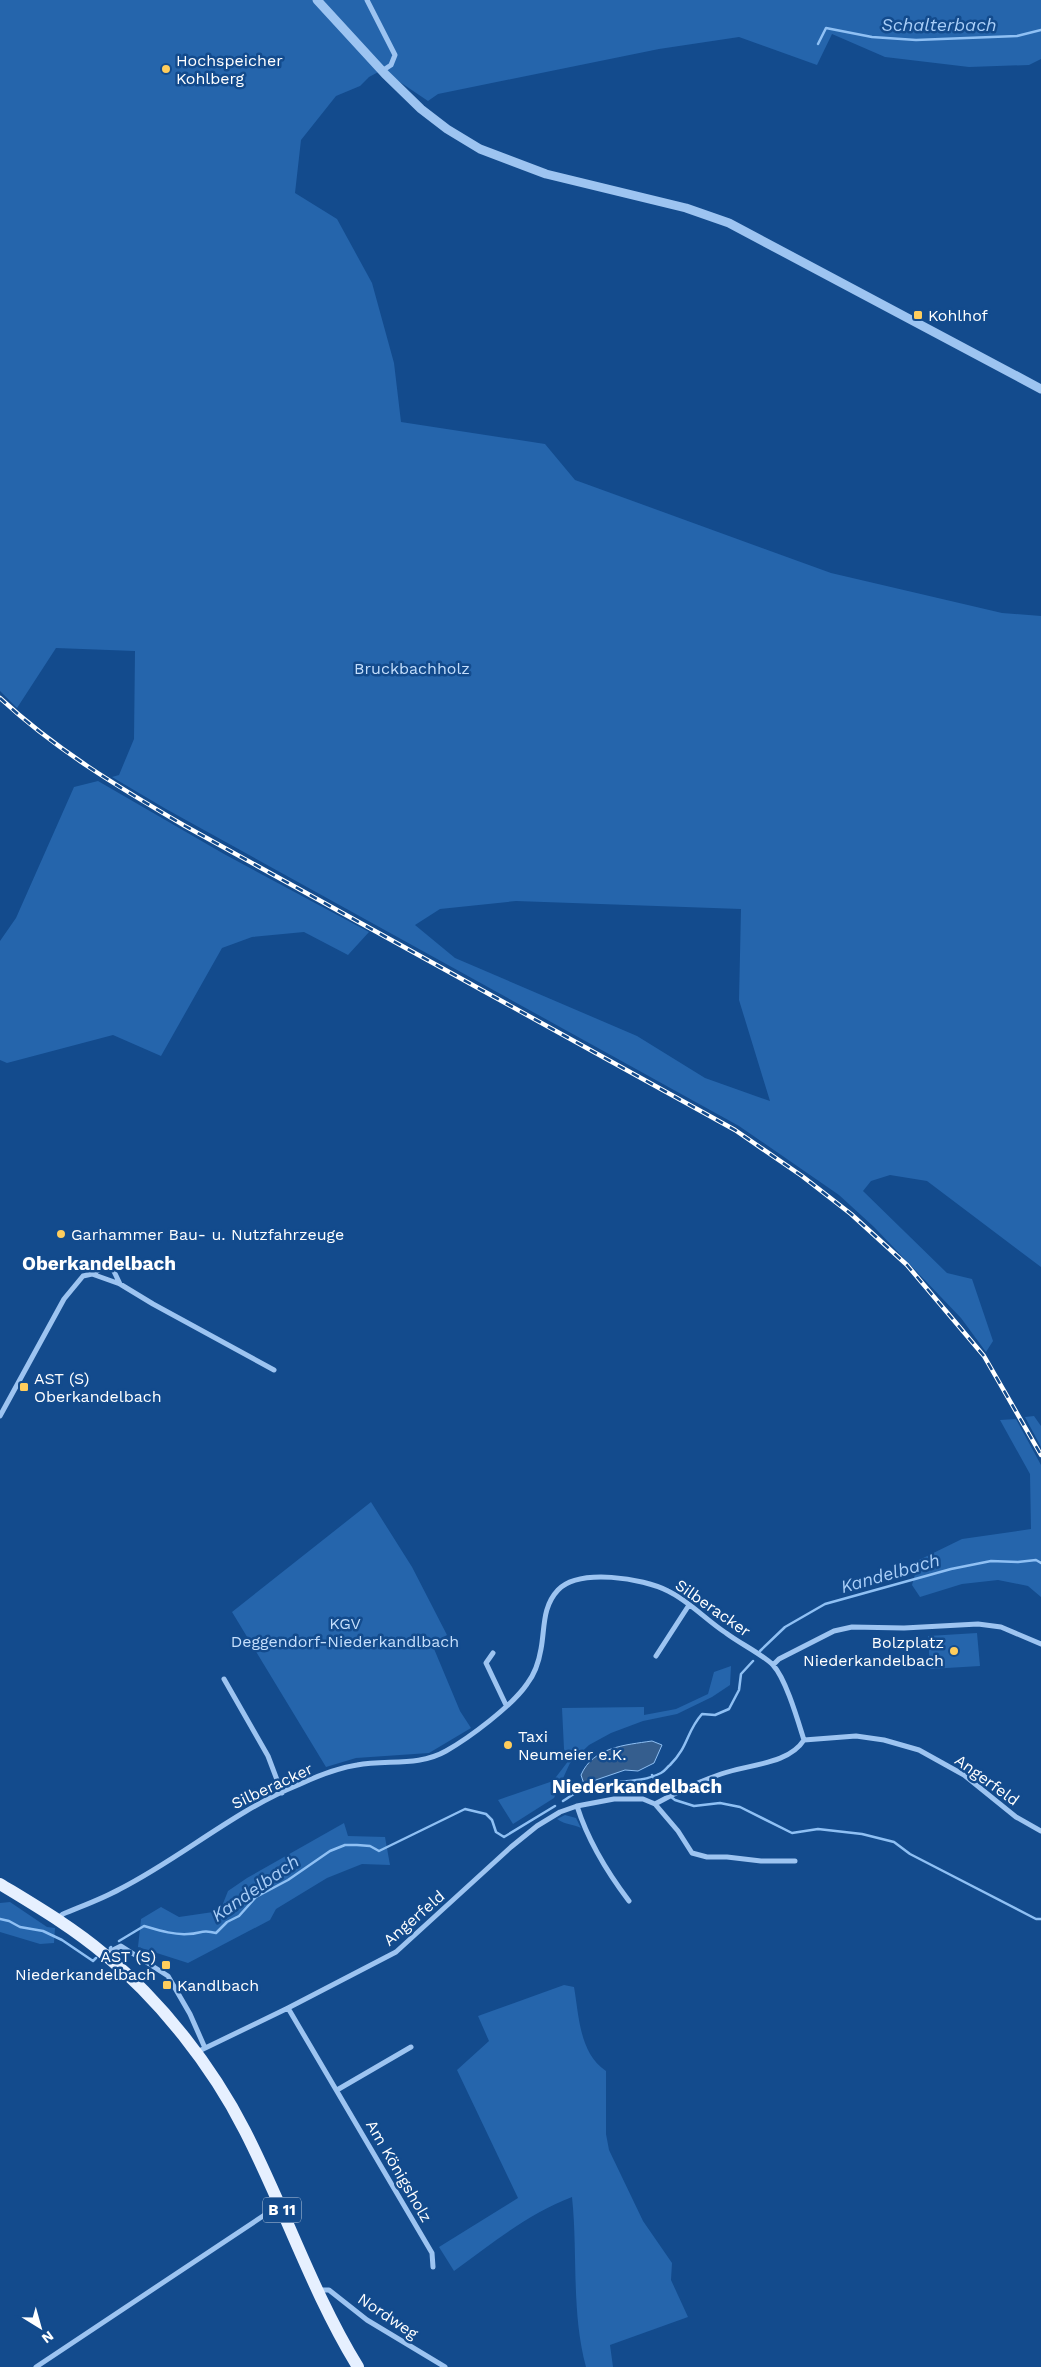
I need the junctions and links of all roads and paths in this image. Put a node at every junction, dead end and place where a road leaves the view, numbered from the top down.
1 (317, 0) edge
2 (367, 0) edge
3 (382, 71) junction
4 (1041, 389) edge
5 (92, 1274) junction
6 (120, 1284) junction
7 (274, 1370) dead end
8 (0, 1416) edge
9 (689, 1605) junction
10 (1041, 1644) edge
11 (493, 1653) dead end
12 (656, 1656) dead end
13 (773, 1665) junction
14 (224, 1679) dead end
15 (506, 1705) junction
16 (804, 1740) junction
17 (282, 1793) junction
18 (655, 1804) junction
19 (577, 1806) junction
20 (1041, 1831) edge
21 (795, 1861) dead end
22 (0, 1884) edge
23 (629, 1901) dead end
24 (57, 1918) junction
25 (105, 1954) junction
26 (288, 2008) junction
27 (411, 2048) dead end
28 (201, 2050) junction
29 (337, 2090) junction
30 (281, 2207) junction
31 (433, 2267) dead end
32 (316, 2290) junction
33 (36, 2367) edge
34 (358, 2367) edge
35 (445, 2367) edge

1 - 3 street
2 - 3 street
3 - 4 street
5 - 6 street
5 - 6 street
5 - 8 street
6 - 7 street
9 - 12 street
9 - 13 street, Silberacker
9 - 15 street, Silberacker
10 - 13 street
11 - 15 street
13 - 16 street, Silberacker
14 - 17 street
15 - 17 street, Silberacker
16 - 18 street
16 - 20 street, Angerfeld
17 - 24 street, Silberacker
18 - 19 street, Angerfeld
18 - 21 street
19 - 23 street
19 - 26 street, Angerfeld
22 - 24 main road, B 11
24 - 25 main road, B 11
25 - 28 main road, B 11
25 - 28 street
26 - 28 street, Angerfeld
26 - 29 street, Am Königsholz
27 - 29 street
28 - 30 main road, B 11
29 - 31 street, Am Königsholz
30 - 32 main road, B 11
30 - 33 street
32 - 34 main road, B 11
32 - 35 street, Nordweg

